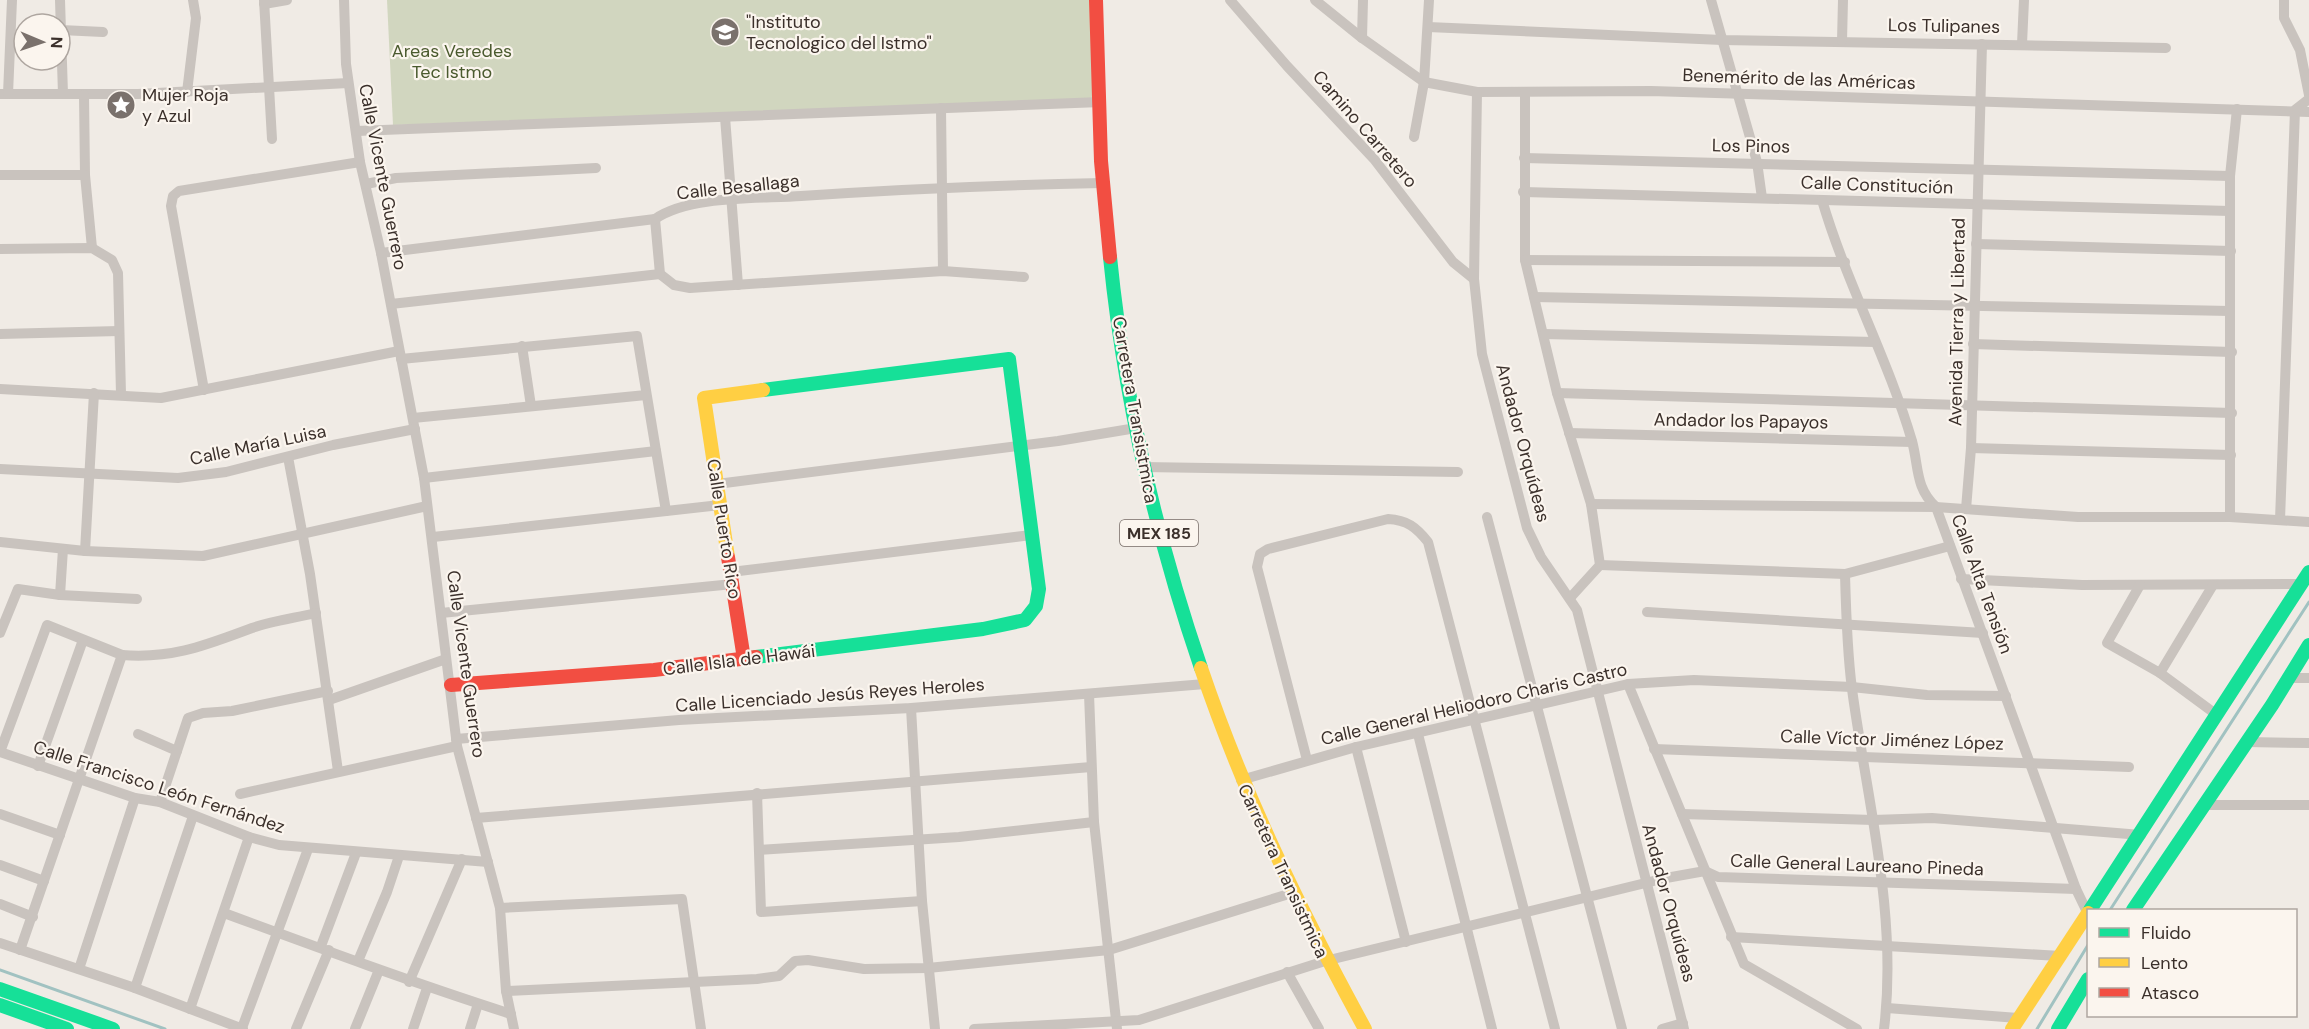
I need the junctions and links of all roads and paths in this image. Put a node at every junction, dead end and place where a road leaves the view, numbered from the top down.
1 (12, 0) edge
2 (193, 0) edge
3 (286, 0) edge
4 (344, 0) edge
5 (1096, 0) edge
6 (1230, 0) edge
7 (1316, 0) edge
8 (1363, 0) edge
9 (1429, 0) edge
10 (1711, 0) edge
11 (1843, 0) edge
12 (2024, 0) edge
13 (2284, 0) edge
14 (264, 2) edge
15 (1428, 27) junction
16 (72, 31) edge
17 (103, 32) dead end
18 (1362, 38) junction
19 (1722, 40) junction
20 (1842, 41) junction
21 (1982, 44) junction
22 (2022, 44) junction
23 (2166, 48) dead end
24 (62, 72) edge
25 (1424, 82) junction
26 (348, 84) junction
27 (269, 87) junction
28 (187, 92) junction
29 (1477, 92) junction
30 (1525, 92) junction
31 (4, 94) edge
32 (63, 94) junction
33 (1737, 94) junction
34 (84, 95) junction
35 (2309, 97) edge
36 (1981, 100) junction
37 (1101, 102) junction
38 (941, 108) junction
39 (2237, 109) junction
40 (2295, 110) junction
41 (2309, 112) edge
42 (725, 117) junction
43 (357, 131) junction
44 (1414, 137) dead end
45 (272, 138) dead end
46 (1524, 158) junction
47 (360, 162) junction
48 (1757, 162) junction
49 (596, 168) dead end
50 (1978, 168) junction
51 (0, 175) edge
52 (85, 175) junction
53 (2230, 176) junction
54 (1102, 183) junction
55 (366, 184) junction
56 (943, 187) junction
57 (1523, 192) junction
58 (1762, 198) junction
59 (731, 200) junction
60 (1822, 200) junction
61 (1976, 204) junction
62 (2230, 211) junction
63 (655, 219) junction
64 (1976, 244) junction
65 (92, 248) junction
66 (0, 249) edge
67 (2232, 251) junction
68 (381, 252) junction
69 (1525, 260) junction
70 (1845, 262) junction
71 (943, 271) junction
72 (660, 274) junction
73 (1024, 277) dead end
74 (1474, 279) junction
75 (738, 285) junction
76 (1534, 297) junction
77 (1861, 303) junction
78 (392, 304) junction
79 (1974, 305) junction
80 (2230, 311) junction
81 (119, 331) junction
82 (0, 334) edge
83 (1544, 334) junction
84 (1875, 342) junction
85 (1973, 344) junction
86 (522, 346) junction
87 (2232, 352) junction
88 (400, 355) junction
89 (0, 389) edge
90 (204, 390) junction
91 (94, 393) junction
92 (1557, 393) junction
93 (121, 394) junction
94 (646, 395) junction
95 (1897, 402) junction
96 (1972, 404) junction
97 (531, 406) junction
98 (2232, 413) junction
99 (414, 424) junction
100 (1136, 428) junction
101 (1569, 433) junction
102 (1912, 442) junction
103 (1021, 446) junction
104 (1971, 448) junction
105 (656, 450) junction
106 (2231, 455) junction
107 (288, 457) junction
108 (1143, 467) junction
109 (0, 469) edge
110 (88, 472) junction
111 (1458, 472) dead end
112 (424, 478) junction
113 (717, 484) junction
114 (1591, 504) junction
115 (720, 505) junction
116 (427, 506) junction
117 (1936, 507) junction
118 (1966, 510) junction
119 (666, 511) junction
120 (1487, 517) dead end
121 (2230, 517) junction
122 (2280, 520) junction
123 (2309, 522) edge
124 (303, 534) junction
125 (1032, 535) junction
126 (433, 537) junction
127 (0, 542) edge
128 (1950, 546) junction
129 (63, 549) junction
130 (85, 551) junction
131 (1600, 565) junction
132 (2309, 572) edge
133 (1845, 574) junction
134 (732, 578) junction
135 (1962, 579) junction
136 (2301, 584) junction
137 (2140, 585) junction
138 (2213, 585) junction
139 (60, 595) junction
140 (1570, 598) junction
141 (137, 599) dead end
142 (1647, 612) dead end
143 (316, 613) junction
144 (441, 613) junction
145 (1847, 626) junction
146 (0, 633) edge
147 (1983, 633) junction
148 (83, 640) junction
149 (2309, 645) edge
150 (122, 655) junction
151 (446, 659) junction
152 (744, 659) junction
153 (2160, 673) junction
154 (2289, 678) junction
155 (2309, 678) edge
156 (1205, 684) junction
157 (1628, 684) junction
158 (451, 685) junction
159 (1852, 687) junction
160 (1597, 691) junction
161 (1089, 694) junction
162 (328, 696) junction
163 (2006, 696) junction
164 (1537, 706) junction
165 (911, 708) junction
166 (2217, 714) junction
167 (1474, 720) junction
168 (138, 734) dead end
169 (1418, 734) junction
170 (457, 742) junction
171 (2246, 742) junction
172 (2309, 742) edge
173 (1356, 747) junction
174 (1654, 749) junction
175 (177, 751) junction
176 (0, 752) edge
177 (1864, 756) junction
178 (1307, 760) junction
179 (2030, 762) junction
180 (38, 766) junction
181 (1090, 767) junction
182 (2129, 767) dead end
183 (338, 771) junction
184 (78, 780) junction
185 (914, 780) junction
186 (1240, 780) junction
187 (757, 793) junction
188 (240, 794) dead end
189 (135, 798) junction
190 (160, 802) junction
191 (2203, 805) junction
192 (2309, 805) edge
193 (0, 814) edge
194 (1682, 814) junction
195 (193, 816) junction
196 (476, 818) junction
197 (1873, 820) junction
198 (1094, 822) junction
199 (2055, 828) junction
200 (60, 835) junction
201 (2141, 835) junction
202 (249, 837) junction
203 (919, 839) junction
204 (308, 849) junction
205 (759, 850) junction
206 (356, 853) junction
207 (399, 855) junction
208 (462, 859) junction
209 (488, 862) junction
210 (0, 865) edge
211 (1705, 871) junction
212 (44, 881) junction
213 (1647, 883) junction
214 (1881, 884) junction
215 (2076, 889) junction
216 (1292, 892) junction
217 (1587, 897) junction
218 (922, 901) junction
219 (0, 904) edge
220 (500, 909) junction
221 (2087, 909) edge
222 (2091, 909) edge
223 (2134, 909) edge
224 (1525, 912) junction
225 (224, 913) junction
226 (2087, 915) edge
227 (33, 917) junction
228 (1465, 926) junction
229 (276, 932) junction
230 (1731, 937) junction
231 (1406, 942) junction
232 (0, 943) edge
233 (325, 948) junction
234 (1887, 948) junction
235 (20, 950) junction
236 (1109, 950) junction
237 (2060, 956) junction
238 (358, 961) junction
239 (1325, 961) junction
240 (928, 968) junction
241 (79, 969) junction
242 (379, 970) junction
243 (1287, 972) junction
244 (693, 981) junction
245 (2087, 981) edge
246 (410, 982) junction
247 (135, 988) junction
248 (427, 988) junction
249 (0, 989) edge
250 (506, 991) junction
251 (478, 1004) junction
252 (0, 1005) edge
253 (1887, 1008) junction
254 (190, 1009) junction
255 (511, 1014) junction
256 (2015, 1024) edge
257 (1117, 1026) edge
258 (1684, 1026) edge
259 (67, 1029) edge
260 (112, 1029) edge
261 (242, 1029) edge
262 (296, 1029) edge
263 (355, 1029) edge
264 (413, 1029) edge
265 (470, 1029) edge
266 (514, 1029) edge
267 (701, 1029) edge
268 (935, 1029) edge
269 (974, 1029) edge
270 (1318, 1029) edge
271 (1365, 1029) edge
272 (1492, 1029) edge
273 (1555, 1029) edge
274 (1622, 1029) edge
275 (1662, 1029) edge
276 (1857, 1029) edge
277 (1884, 1029) edge
278 (2058, 1029) edge

1 - 31 street
2 - 28 street
3 - 14 street
4 - 26 street, Calle Vicente Guerrero
5 - 37 street, Carretera Transistmica / MEX 185
6 - 74 street, Camino Carretero
7 - 18 street, Benemérito de las Américas
8 - 18 street
9 - 15 street
10 - 19 street
11 - 20 street
12 - 22 street
13 - 35 street
14 - 27 street
15 - 19 street, Los Tulipanes
15 - 25 street
16 - 17 street
18 - 25 street, Benemérito de las Américas
19 - 20 street, Los Tulipanes
19 - 33 street
20 - 21 street, Los Tulipanes
21 - 22 street, Los Tulipanes
21 - 36 street, Avenida Tierra y Libertad
22 - 23 street, Los Tulipanes
24 - 32 street
25 - 29 street, Benemérito de las Américas
25 - 44 street
26 - 27 street
26 - 43 street, Calle Vicente Guerrero
27 - 28 street
27 - 45 street
28 - 34 street
29 - 30 street, Benemérito de las Américas
29 - 74 street, Andador Orquídeas
30 - 33 street, Benemérito de las Américas
30 - 46 street
31 - 32 street
32 - 34 street
33 - 36 street, Benemérito de las Américas
33 - 48 street
34 - 52 street
35 - 40 street
36 - 39 street, Benemérito de las Américas
36 - 50 street, Avenida Tierra y Libertad
37 - 38 street
37 - 54 street, Carretera Transistmica / MEX 185
38 - 42 street
38 - 56 street
39 - 40 street, Benemérito de las Américas
39 - 53 street
40 - 41 street, Benemérito de las Américas
40 - 122 street
42 - 43 street
42 - 59 street
43 - 47 street, Calle Vicente Guerrero
46 - 48 street, Los Pinos
46 - 57 street
47 - 55 street, Calle Vicente Guerrero
47 - 90 street
48 - 50 street, Los Pinos
48 - 58 street
49 - 55 street
50 - 53 street, Los Pinos
50 - 61 street, Avenida Tierra y Libertad
51 - 52 street
52 - 65 street
53 - 62 street
54 - 56 street, Calle Besallaga
54 - 100 street, Carretera Transistmica / MEX 185
55 - 68 street, Calle Vicente Guerrero
56 - 59 street, Calle Besallaga
56 - 71 street
57 - 58 street, Calle Constitución
57 - 69 street
58 - 60 street, Calle Constitución
59 - 63 street, Calle Besallaga
59 - 75 street
60 - 61 street, Calle Constitución
60 - 70 street, Calle Alta Tensión
61 - 62 street, Calle Constitución
61 - 64 street, Avenida Tierra y Libertad
62 - 67 street
63 - 68 street, Calle Besallaga
63 - 72 street
64 - 67 street
64 - 79 street, Avenida Tierra y Libertad
65 - 66 street
65 - 81 street
67 - 80 street
68 - 78 street, Calle Vicente Guerrero
69 - 70 street
69 - 76 street
70 - 77 street, Calle Alta Tensión
71 - 73 street
71 - 75 street
72 - 75 street
72 - 78 street
74 - 140 street, Andador Orquídeas
76 - 77 street
76 - 83 street
77 - 79 street
77 - 84 street, Calle Alta Tensión
78 - 88 street, Calle Vicente Guerrero
79 - 80 street
79 - 85 street, Avenida Tierra y Libertad
80 - 87 street
81 - 82 street
81 - 93 street
83 - 84 street
83 - 92 street
84 - 95 street, Calle Alta Tensión
85 - 87 street
85 - 96 street, Avenida Tierra y Libertad
86 - 88 street
86 - 94 street
86 - 97 street
87 - 98 street
88 - 90 street
88 - 99 street, Calle Vicente Guerrero
89 - 91 street
90 - 93 street
91 - 93 street
91 - 110 street
92 - 95 street
92 - 101 street
94 - 97 street, Calle María Luisa
94 - 105 street
95 - 96 street
95 - 102 street, Calle Alta Tensión
96 - 98 street
96 - 104 street, Avenida Tierra y Libertad
97 - 99 street, Calle María Luisa
98 - 106 street
99 - 107 street, Calle María Luisa
99 - 112 street, Calle Vicente Guerrero
100 - 103 street
100 - 108 street, Carretera Transistmica / MEX 185
101 - 102 street, Andador los Papayos
101 - 114 street
102 - 117 street, Calle Alta Tensión
103 - 113 street
103 - 113 street, Calle Puerto Rico
103 - 125 street
104 - 106 street
104 - 118 street, Avenida Tierra y Libertad
105 - 112 street
105 - 119 street
106 - 121 street
107 - 110 street, Calle María Luisa
107 - 124 street
108 - 111 street
108 - 156 street, Carretera Transistmica / MEX 185
109 - 110 street, Calle María Luisa
110 - 130 street
112 - 116 street, Calle Vicente Guerrero
113 - 115 street, Calle Puerto Rico
114 - 117 street
114 - 131 street
115 - 119 street
115 - 134 street, Calle Puerto Rico
116 - 124 street
116 - 126 street, Calle Vicente Guerrero
117 - 118 street
117 - 128 street, Calle Alta Tensión
118 - 121 street
119 - 126 street
120 - 164 street
121 - 122 street
122 - 123 street
124 - 130 street
124 - 143 street
125 - 134 street
125 - 152 street, Calle Isla de Hawái
126 - 144 street, Calle Vicente Guerrero
127 - 129 street
128 - 133 street
128 - 135 street, Calle Alta Tensión
129 - 130 street
129 - 139 street
131 - 133 street
131 - 140 street
132 - 136 street
133 - 145 street
134 - 144 street
134 - 152 street, Calle Puerto Rico
135 - 137 street
135 - 147 street, Calle Alta Tensión
136 - 138 street
136 - 166 street
137 - 138 street
137 - 153 street
138 - 153 street
139 - 141 street
139 - 146 street
140 - 160 street, Andador Orquídeas
142 - 145 street
143 - 150 street
143 - 162 street
144 - 151 street, Calle Vicente Guerrero
145 - 147 street
145 - 159 street
147 - 163 street, Calle Alta Tensión
148 - 150 street
148 - 176 street
148 - 180 street
149 - 154 street
150 - 184 street
151 - 158 street, Calle Vicente Guerrero
151 - 162 street
152 - 158 street, Calle Isla de Hawái
153 - 166 street
154 - 155 street
154 - 171 street
156 - 161 street, Calle Licenciado Jesús Reyes Heroles
156 - 186 street, Carretera Transistmica / MEX 185
157 - 159 street, Calle General Heliodoro Charis Castro
157 - 160 street, Calle General Heliodoro Charis Castro
157 - 174 street
158 - 170 street, Calle Vicente Guerrero
159 - 163 street, Calle General Heliodoro Charis Castro
159 - 177 street
160 - 164 street, Calle General Heliodoro Charis Castro
160 - 213 street, Andador Orquídeas
161 - 165 street, Calle Licenciado Jesús Reyes Heroles
161 - 181 street
162 - 175 street
162 - 183 street
163 - 179 street, Calle Alta Tensión
164 - 167 street, Calle General Heliodoro Charis Castro
164 - 217 street
165 - 170 street, Calle Licenciado Jesús Reyes Heroles
165 - 185 street
166 - 201 street
167 - 169 street, Calle General Heliodoro Charis Castro
167 - 178 street
167 - 224 street
168 - 175 street
169 - 173 street, Calle General Heliodoro Charis Castro
169 - 228 street
170 - 183 street, Calle Licenciado Jesús Reyes Heroles
170 - 196 street, Calle Vicente Guerrero
171 - 172 street
171 - 191 street
173 - 178 street, Calle General Heliodoro Charis Castro
173 - 231 street
174 - 177 street, Calle Víctor Jiménez López
174 - 194 street
175 - 190 street
176 - 180 street, Calle Francisco León Fernández
177 - 179 street, Calle Víctor Jiménez López
177 - 197 street
178 - 186 street, Calle General Heliodoro Charis Castro
179 - 182 street, Calle Víctor Jiménez López
179 - 199 street, Calle Alta Tensión
180 - 184 street, Calle Francisco León Fernández
181 - 185 street
181 - 198 street
183 - 188 street, Calle Licenciado Jesús Reyes Heroles
184 - 189 street, Calle Francisco León Fernández
184 - 200 street
185 - 187 street
185 - 203 street
186 - 216 street, Carretera Transistmica / MEX 185
187 - 196 street
187 - 205 street
189 - 190 street, Calle Francisco León Fernández
189 - 241 street
190 - 195 street, Calle Francisco León Fernández
191 - 192 street
191 - 223 street
193 - 200 street
194 - 197 street
194 - 211 street
195 - 202 street, Calle Francisco León Fernández
195 - 247 street
196 - 209 street, Calle Vicente Guerrero
197 - 199 street
197 - 214 street
198 - 203 street
198 - 236 street
199 - 201 street
199 - 215 street, Calle Alta Tensión
200 - 212 street
201 - 222 street
202 - 204 street, Calle Francisco León Fernández
202 - 225 street
203 - 205 street
203 - 218 street
204 - 206 street, Calle Francisco León Fernández
204 - 229 street
205 - 218 street
206 - 207 street, Calle Francisco León Fernández
206 - 233 street
207 - 208 street, Calle Francisco León Fernández
207 - 238 street
208 - 209 street, Calle Francisco León Fernández
208 - 246 street
209 - 220 street, Calle Vicente Guerrero
210 - 212 street
211 - 213 street, Calle General Laureano Pineda
211 - 214 street, Calle General Laureano Pineda
211 - 230 street
212 - 227 street
213 - 217 street, Calle General Laureano Pineda
213 - 258 street, Andador Orquídeas
214 - 215 street, Calle General Laureano Pineda
214 - 234 street
215 - 221 street, Calle Alta Tensión
216 - 236 street
216 - 239 street, Carretera Transistmica / MEX 185
217 - 224 street, Calle General Laureano Pineda
217 - 274 street
218 - 240 street
219 - 227 street
220 - 244 street
220 - 250 street, Calle Vicente Guerrero
224 - 228 street, Calle General Laureano Pineda
224 - 273 street
225 - 229 street
225 - 254 street
226 - 237 street
227 - 235 street
228 - 231 street, Calle General Laureano Pineda
228 - 272 street
229 - 233 street
229 - 261 street
230 - 234 street
230 - 276 street
231 - 239 street, Calle General Laureano Pineda
232 - 235 street
233 - 238 street
233 - 262 street
234 - 237 street
234 - 253 street
235 - 241 street
236 - 240 street
236 - 257 street
237 - 256 street
238 - 242 street
239 - 243 street, Calle General Laureano Pineda
239 - 271 street, Carretera Transistmica / MEX 185
240 - 244 street
240 - 268 street
241 - 247 street
242 - 246 street
242 - 263 street
243 - 257 street, Calle General Laureano Pineda
243 - 270 street
244 - 250 street
244 - 267 street
245 - 278 street
246 - 248 street
247 - 254 street
248 - 251 street
248 - 264 street
249 - 260 street
250 - 255 street, Calle Vicente Guerrero
251 - 255 street
251 - 265 street
252 - 259 street
253 - 256 street
253 - 277 street
254 - 261 street
255 - 266 street, Calle Vicente Guerrero
257 - 269 street, Calle General Laureano Pineda
258 - 275 street

